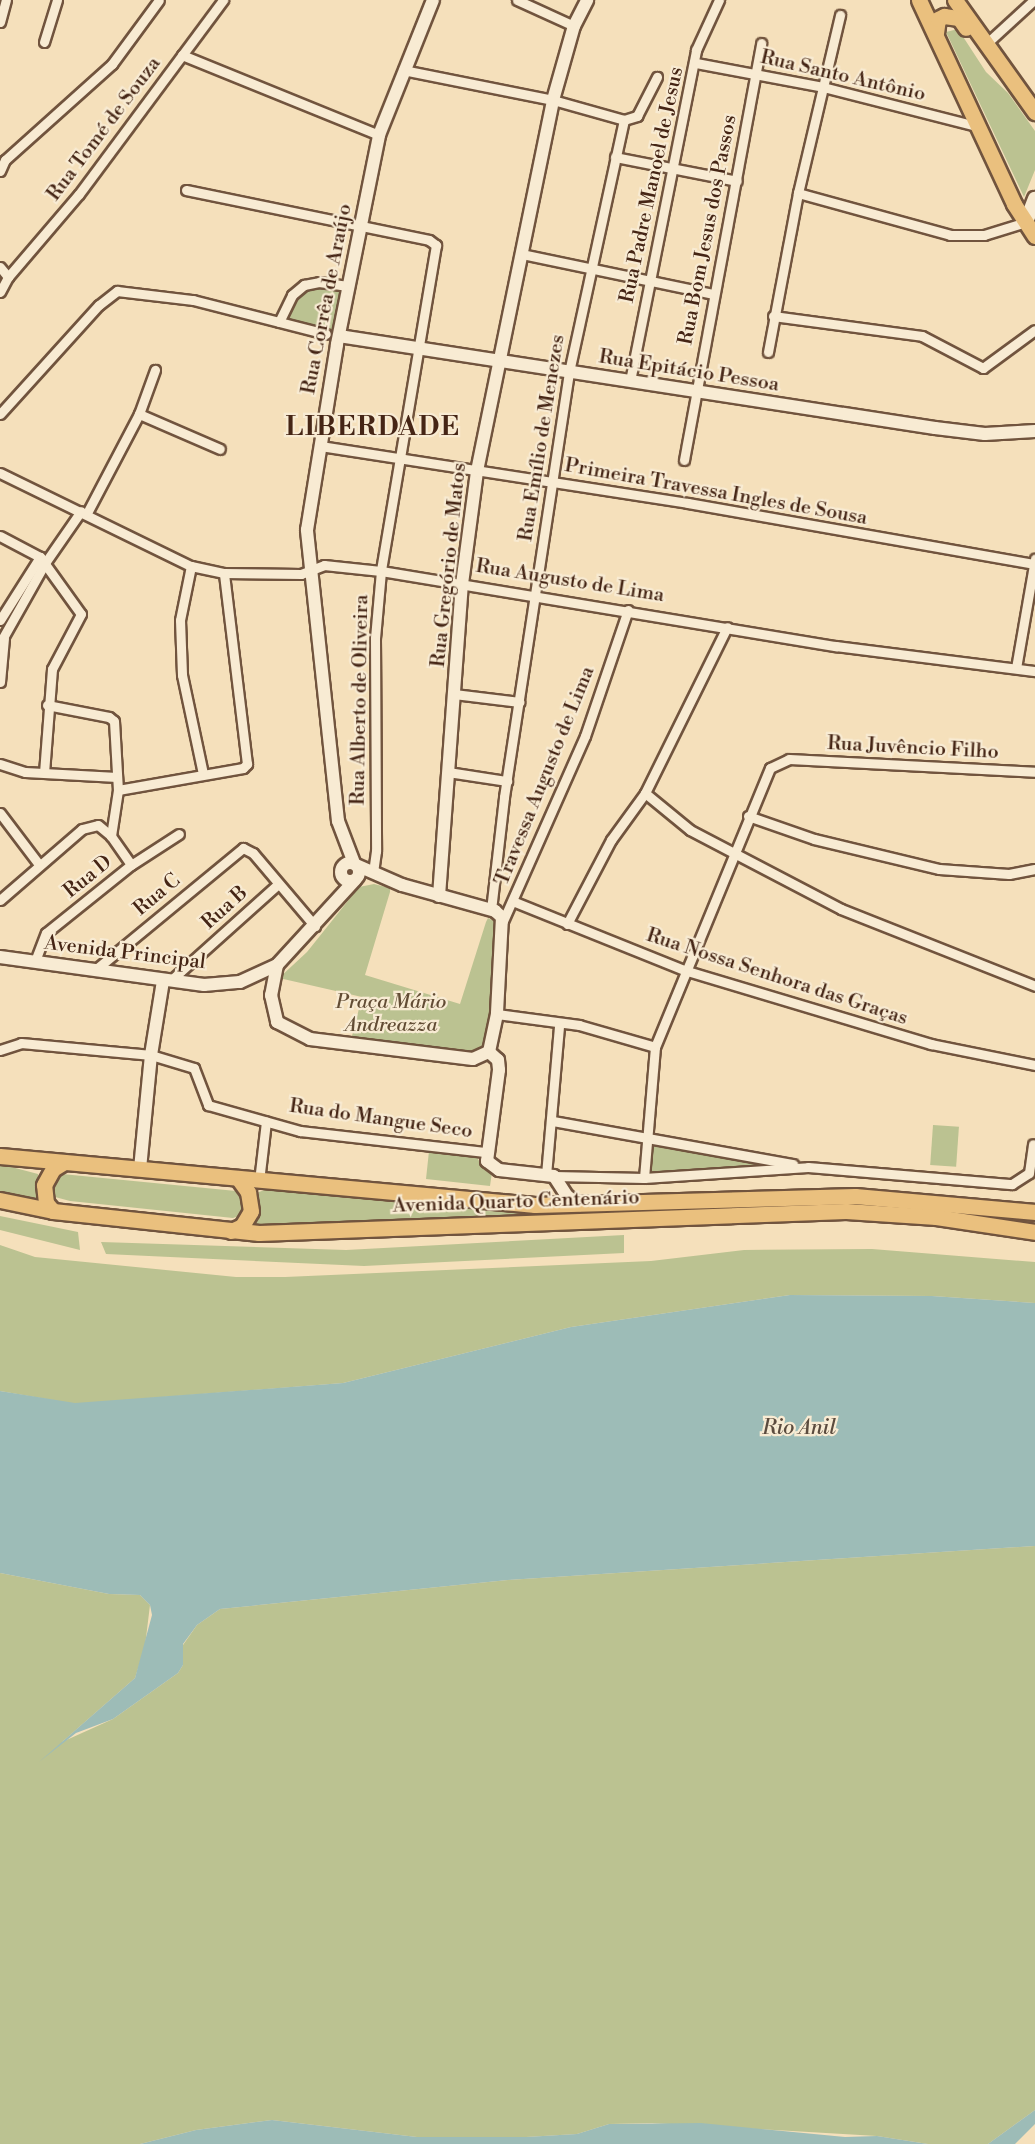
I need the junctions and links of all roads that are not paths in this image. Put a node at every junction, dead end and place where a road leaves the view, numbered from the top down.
1 (6, 0) edge
2 (57, 0) edge
3 (159, 0) edge
4 (223, 0) edge
5 (430, 0) edge
6 (517, 0) edge
7 (587, 0) edge
8 (719, 0) edge
9 (919, 0) edge
10 (955, 0) edge
11 (1034, 0) edge
12 (840, 15) dead end
13 (0, 22) edge
14 (574, 26) junction
15 (936, 33) junction
16 (44, 42) dead end
17 (761, 43) dead end
18 (986, 44) junction
19 (182, 55) junction
20 (696, 63) junction
21 (403, 70) junction
22 (1005, 73) junction
23 (756, 75) junction
24 (657, 77) dead end
25 (823, 87) junction
26 (553, 100) junction
27 (1035, 112) edge
28 (624, 120) junction
29 (981, 128) junction
30 (379, 135) junction
31 (615, 157) junction
32 (3, 158) edge
33 (0, 171) edge
34 (674, 171) junction
35 (737, 181) junction
36 (186, 190) dead end
37 (798, 193) junction
38 (1035, 199) edge
39 (1026, 222) junction
40 (360, 227) junction
41 (1035, 236) edge
42 (522, 254) junction
43 (0, 267) edge
44 (590, 269) junction
45 (4, 279) edge
46 (651, 281) junction
47 (348, 286) junction
48 (0, 292) edge
49 (713, 294) junction
50 (773, 316) junction
51 (279, 322) junction
52 (1035, 330) edge
53 (332, 335) junction
54 (420, 351) junction
55 (768, 352) dead end
56 (501, 364) junction
57 (154, 370) dead end
58 (569, 372) junction
59 (630, 381) junction
60 (695, 391) junction
61 (0, 414) edge
62 (139, 414) junction
63 (1035, 431) edge
64 (320, 446) junction
65 (219, 449) dead end
66 (684, 459) dead end
67 (400, 460) junction
68 (477, 471) junction
69 (0, 473) edge
70 (552, 482) junction
71 (84, 512) junction
72 (0, 536) edge
73 (43, 560) junction
74 (1035, 562) edge
75 (191, 566) junction
76 (313, 570) junction
77 (381, 571) junction
78 (224, 573) junction
79 (462, 584) junction
80 (535, 594) junction
81 (628, 610) junction
82 (0, 620) edge
83 (727, 627) junction
84 (2, 639) edge
85 (1017, 668) junction
86 (1035, 671) edge
87 (0, 682) edge
88 (454, 694) junction
89 (520, 702) junction
90 (47, 705) junction
91 (0, 764) edge
92 (44, 772) junction
93 (448, 772) junction
94 (1035, 772) edge
95 (202, 774) junction
96 (117, 777) junction
97 (507, 781) junction
98 (118, 790) junction
99 (645, 793) junction
100 (748, 816) junction
101 (2, 820) edge
102 (179, 834) dead end
103 (111, 836) junction
104 (734, 852) junction
105 (38, 863) junction
106 (355, 864) junction
107 (131, 865) junction
108 (1035, 869) edge
109 (373, 872) junction
110 (342, 876) junction
111 (356, 879) junction
112 (277, 885) junction
113 (402, 885) junction
114 (439, 896) junction
115 (0, 900) edge
116 (514, 902) junction
117 (333, 905) junction
118 (491, 910) junction
119 (503, 921) junction
120 (567, 924) junction
121 (315, 926) junction
122 (0, 957) edge
123 (35, 961) junction
124 (277, 966) junction
125 (95, 970) junction
126 (684, 970) junction
127 (167, 981) junction
128 (1035, 986) edge
129 (496, 1014) junction
130 (559, 1025) junction
131 (655, 1047) junction
132 (0, 1050) edge
133 (489, 1052) junction
134 (150, 1055) junction
135 (1035, 1065) edge
136 (266, 1121) junction
137 (553, 1121) junction
138 (644, 1141) junction
139 (1033, 1144) dead end
140 (485, 1152) junction
141 (0, 1156) edge
142 (64, 1162) junction
143 (808, 1167) junction
144 (140, 1169) junction
145 (550, 1176) junction
146 (644, 1178) junction
147 (238, 1179) junction
148 (259, 1180) junction
149 (0, 1200) edge
150 (548, 1205) junction
151 (580, 1205) junction
152 (53, 1211) junction
153 (1035, 1212) edge
154 (228, 1231) junction
155 (1035, 1232) edge

1 - 13 street
2 - 16 street
3 - 32 street
4 - 19 street, Rua Tomé de Souza
5 - 21 street, Rua Corrêa de Araújo
6 - 14 street
7 - 14 street, Rua Gregório de Matos
8 - 20 street, Rua Padre Manoel de Jesus
9 - 15 main road
10 - 18 main road
11 - 18 street
12 - 25 street
14 - 26 street, Rua Gregório de Matos
15 - 22 main road
15 - 29 main road
17 - 23 street, Rua Bom Jesus dos Passos
18 - 22 main road
19 - 30 street
19 - 45 street, Rua Tomé de Souza
20 - 23 street, Rua Santo Antônio
20 - 34 street, Rua Padre Manoel de Jesus
21 - 26 street
21 - 30 street, Rua Corrêa de Araújo
22 - 27 main road
23 - 25 street, Rua Santo Antônio
23 - 35 street, Rua Bom Jesus dos Passos
24 - 28 street
25 - 29 street, Rua Santo Antônio
25 - 37 street
26 - 28 street
26 - 42 street, Rua Gregório de Matos
28 - 31 street, Rua Emílio de Menezes
29 - 39 main road
30 - 40 street, Rua Corrêa de Araújo
31 - 34 street
31 - 44 street, Rua Emílio de Menezes
32 - 33 street
34 - 35 street
34 - 46 street, Rua Padre Manoel de Jesus
35 - 49 street, Rua Bom Jesus dos Passos
36 - 40 street
37 - 39 street
37 - 50 street
38 - 39 main road
39 - 41 main road
40 - 47 street, Rua Corrêa de Araújo
40 - 54 street, Rua Alberto de Oliveira
42 - 44 street
42 - 56 street, Rua Gregório de Matos
43 - 45 street
44 - 46 street
44 - 58 street, Rua Emílio de Menezes
45 - 48 street, Rua Tomé de Souza
46 - 49 street
46 - 59 street, Rua Padre Manoel de Jesus
47 - 51 street
47 - 53 street, Rua Corrêa de Araújo
49 - 60 street, Rua Bom Jesus dos Passos
50 - 52 street
50 - 55 street
51 - 53 street, Rua Epitácio Pessoa
51 - 61 street, Rua Epitácio Pessoa
53 - 54 street, Rua Epitácio Pessoa
53 - 64 street, Rua Corrêa de Araújo
54 - 56 street, Rua Epitácio Pessoa
54 - 67 street, Rua Alberto de Oliveira
56 - 58 street, Rua Epitácio Pessoa
56 - 68 street, Rua Gregório de Matos
57 - 62 street
58 - 59 street, Rua Epitácio Pessoa
58 - 70 street, Rua Emílio de Menezes
59 - 60 street, Rua Epitácio Pessoa
60 - 63 street, Rua Epitácio Pessoa
60 - 66 street, Rua Bom Jesus dos Passos
62 - 65 street
62 - 71 street
64 - 67 street, Primeira Travessa Ingles de Sousa
64 - 76 street, Rua Corrêa de Araújo
67 - 68 street, Primeira Travessa Ingles de Sousa
67 - 77 street, Rua Alberto de Oliveira
68 - 70 street, Primeira Travessa Ingles de Sousa
68 - 79 street, Rua Gregório de Matos
69 - 71 street, Rua Augusto de Lima
70 - 74 street, Primeira Travessa Ingles de Sousa
70 - 80 street, Rua Emílio de Menezes
71 - 73 street
71 - 75 street, Rua Augusto de Lima
72 - 73 street
73 - 82 street
73 - 84 street
73 - 90 street
74 - 85 street
75 - 78 street, Rua Augusto de Lima
75 - 95 street
76 - 77 street, Rua Augusto de Lima
76 - 78 street, Rua Augusto de Lima
76 - 106 street, Rua Corrêa de Araújo
77 - 79 street, Rua Augusto de Lima
77 - 109 street, Rua Alberto de Oliveira
78 - 95 street
79 - 80 street, Rua Augusto de Lima
79 - 88 street, Rua Gregório de Matos
80 - 81 street, Rua Augusto de Lima
80 - 89 street, Rua Emílio de Menezes
81 - 83 street, Rua Augusto de Lima
81 - 116 street, Travessa Augusto de Lima
83 - 85 street, Rua Augusto de Lima
83 - 99 street
84 - 87 street
85 - 86 street, Rua Augusto de Lima
88 - 89 street
88 - 93 street, Rua Gregório de Matos
89 - 97 street, Rua Emílio de Menezes
90 - 92 street
90 - 96 street
91 - 92 street
92 - 96 street
93 - 97 street
93 - 114 street, Rua Gregório de Matos
94 - 100 street, Rua Juvêncio Filho
95 - 98 street
96 - 98 street
97 - 118 street, Rua Emílio de Menezes
98 - 103 street
99 - 104 street
99 - 120 street
100 - 104 street
100 - 108 street
101 - 105 street
102 - 107 street, Rua D
103 - 105 street
103 - 107 street
104 - 126 street
104 - 128 street
105 - 115 street
106 - 109 street
106 - 110 street
106 - 111 street, Rua Corrêa de Araújo
107 - 123 street, Rua D
109 - 113 street
110 - 111 street
110 - 117 street
111 - 113 street
111 - 117 street
112 - 121 street
112 - 125 street, Rua C
112 - 127 street, Rua B
113 - 114 street
114 - 118 street
116 - 119 street, Travessa Augusto de Lima
116 - 120 street, Rua Nossa Senhora das Graças
117 - 121 street
118 - 119 street
119 - 129 street
120 - 126 street, Rua Nossa Senhora das Graças
121 - 124 street
122 - 123 street, Avenida Principal
123 - 125 street, Avenida Principal
124 - 127 street, Avenida Principal
124 - 133 street
125 - 127 street, Avenida Principal
126 - 131 street
126 - 135 street, Rua Nossa Senhora das Graças
127 - 134 street
129 - 130 street
129 - 133 street
130 - 131 street
130 - 137 street
131 - 138 street
132 - 134 street
133 - 140 street
134 - 136 street, Rua do Mangue Seco
134 - 144 street
136 - 140 street, Rua do Mangue Seco
136 - 148 street
137 - 138 street
137 - 145 street
138 - 143 street
138 - 146 street
139 - 143 street
140 - 145 street, Rua do Mangue Seco
141 - 142 main road, Avenida Quarto Centenário
142 - 144 main road, Avenida Quarto Centenário
142 - 152 main road
143 - 146 street
144 - 147 main road, Avenida Quarto Centenário
145 - 146 street
145 - 150 street
145 - 151 street
147 - 148 main road, Avenida Quarto Centenário
147 - 154 main road
148 - 150 main road, Avenida Quarto Centenário
149 - 152 main road, Avenida Quarto Centenário
150 - 151 main road, Avenida Quarto Centenário
151 - 153 main road, Avenida Quarto Centenário
152 - 154 main road, Avenida Quarto Centenário
154 - 155 main road, Avenida Quarto Centenário

